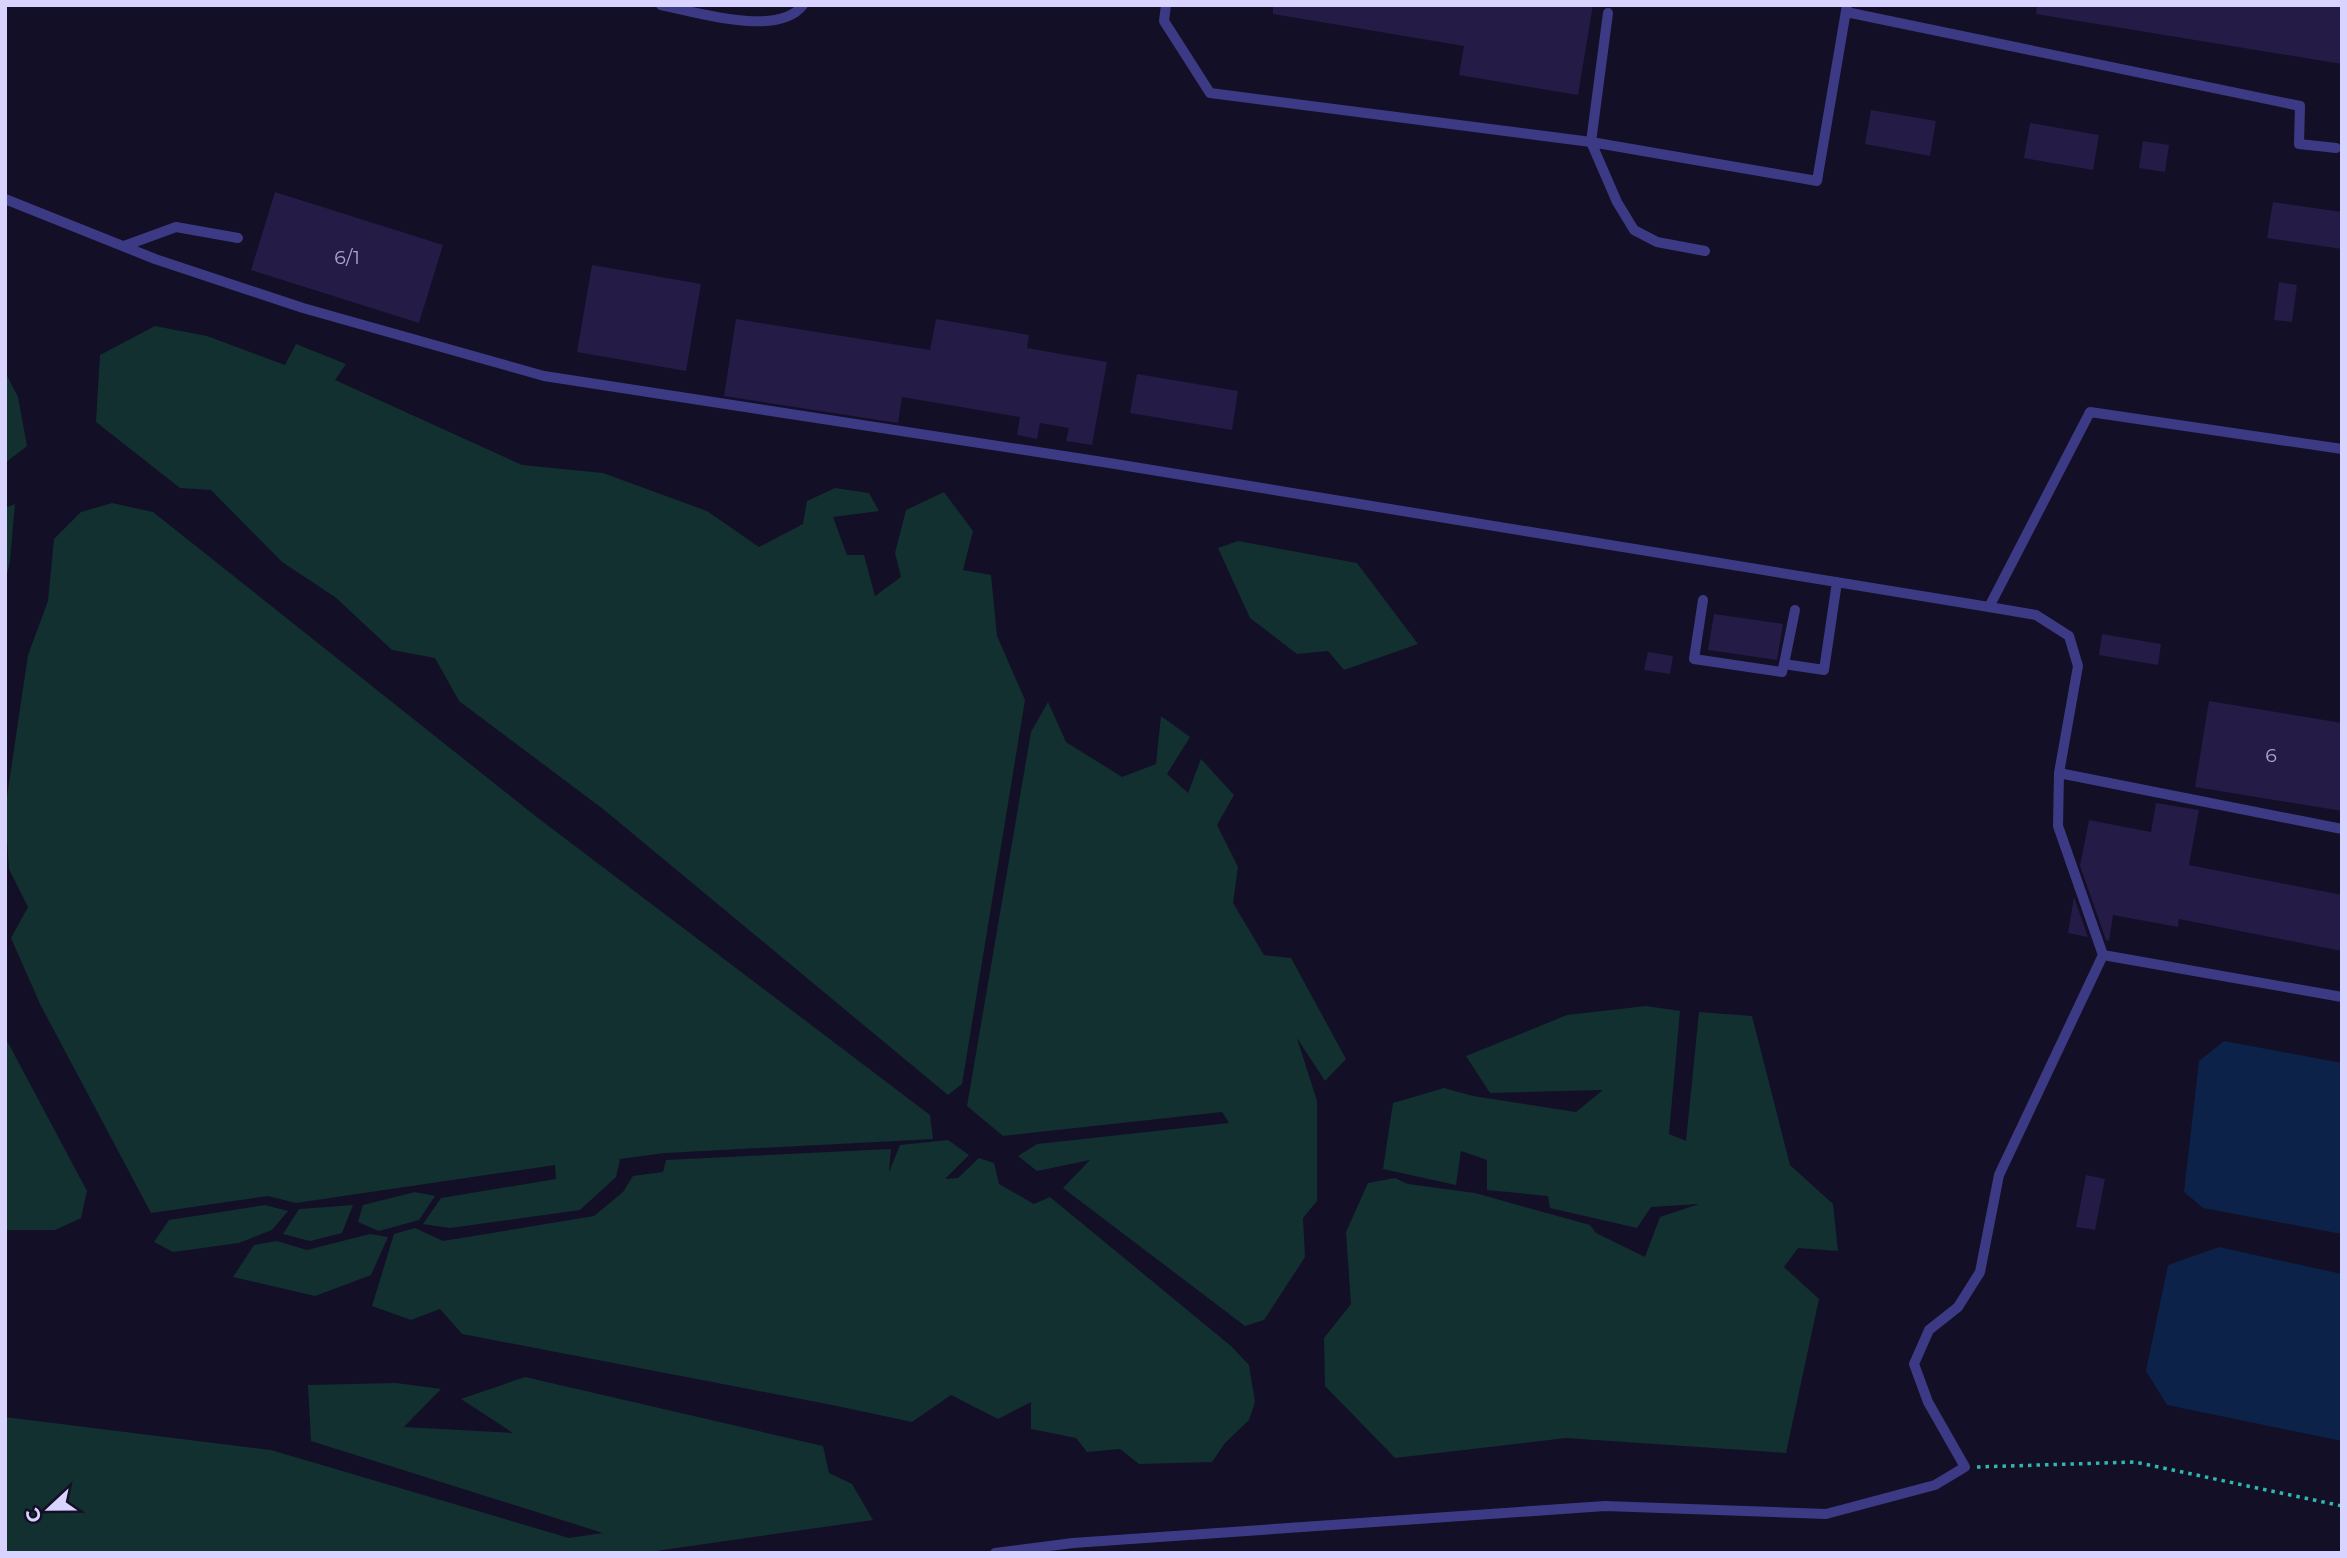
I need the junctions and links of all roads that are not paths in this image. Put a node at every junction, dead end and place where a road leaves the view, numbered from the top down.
1 (661, 5) edge
2 (803, 5) edge
3 (1166, 5) edge
4 (1846, 9) edge
5 (1608, 13) dead end
6 (1591, 142) junction
7 (2336, 148) dead end
8 (5, 200) edge
9 (238, 238) dead end
10 (124, 246) junction
11 (1705, 251) dead end
12 (2342, 449) edge
13 (1837, 582) junction
14 (1703, 600) dead end
15 (1989, 607) junction
16 (1795, 610) dead end
17 (1784, 664) junction
18 (2059, 773) junction
19 (2342, 829) edge
20 (2103, 955) junction
21 (2342, 998) edge
22 (995, 1553) edge

1 - 2 lane
3 - 6 lane
4 - 6 lane
4 - 7 lane
5 - 6 lane
6 - 11 lane
8 - 10 lane
9 - 10 lane
10 - 13 lane
12 - 15 lane
13 - 15 lane
13 - 17 lane
14 - 17 lane
15 - 18 lane
16 - 17 lane
18 - 19 lane
18 - 20 lane
20 - 21 lane
20 - 22 lane

